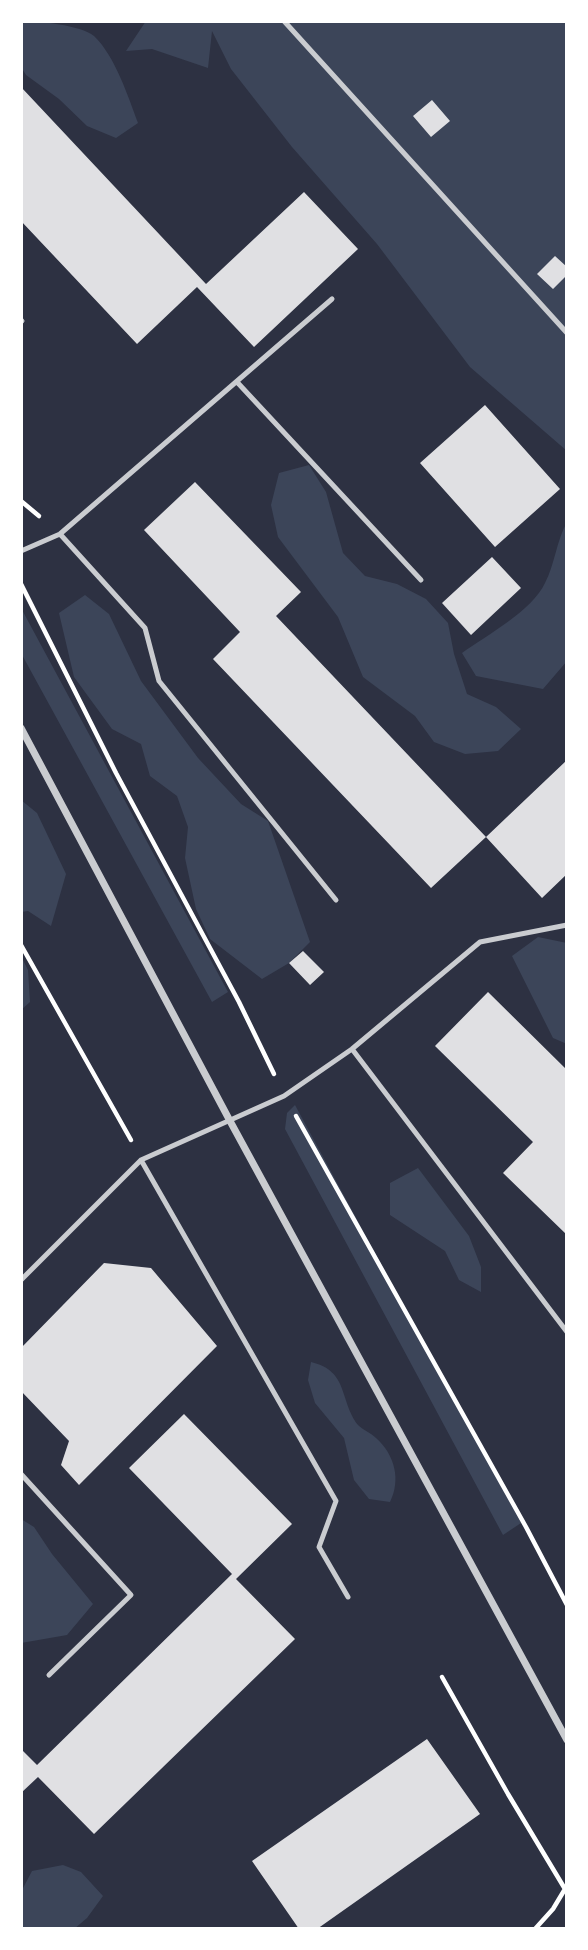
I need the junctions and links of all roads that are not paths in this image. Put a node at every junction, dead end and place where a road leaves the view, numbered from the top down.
1 (284, 21) edge
2 (332, 299) dead end
3 (567, 333) edge
4 (237, 382) junction
5 (60, 534) junction
6 (21, 551) edge
7 (421, 580) dead end
8 (21, 728) edge
9 (336, 900) dead end
10 (567, 925) edge
11 (352, 1049) junction
12 (230, 1121) junction
13 (142, 1160) junction
14 (21, 1280) edge
15 (567, 1332) edge
16 (21, 1474) edge
17 (348, 1597) dead end
18 (49, 1675) dead end
19 (567, 1741) edge

1 - 3 lane
2 - 4 lane
4 - 5 lane
4 - 7 lane
5 - 6 lane
5 - 9 lane
8 - 12 street
10 - 11 lane
11 - 12 lane
11 - 15 lane
12 - 13 lane
12 - 19 street
13 - 14 lane
13 - 17 lane
16 - 18 lane

